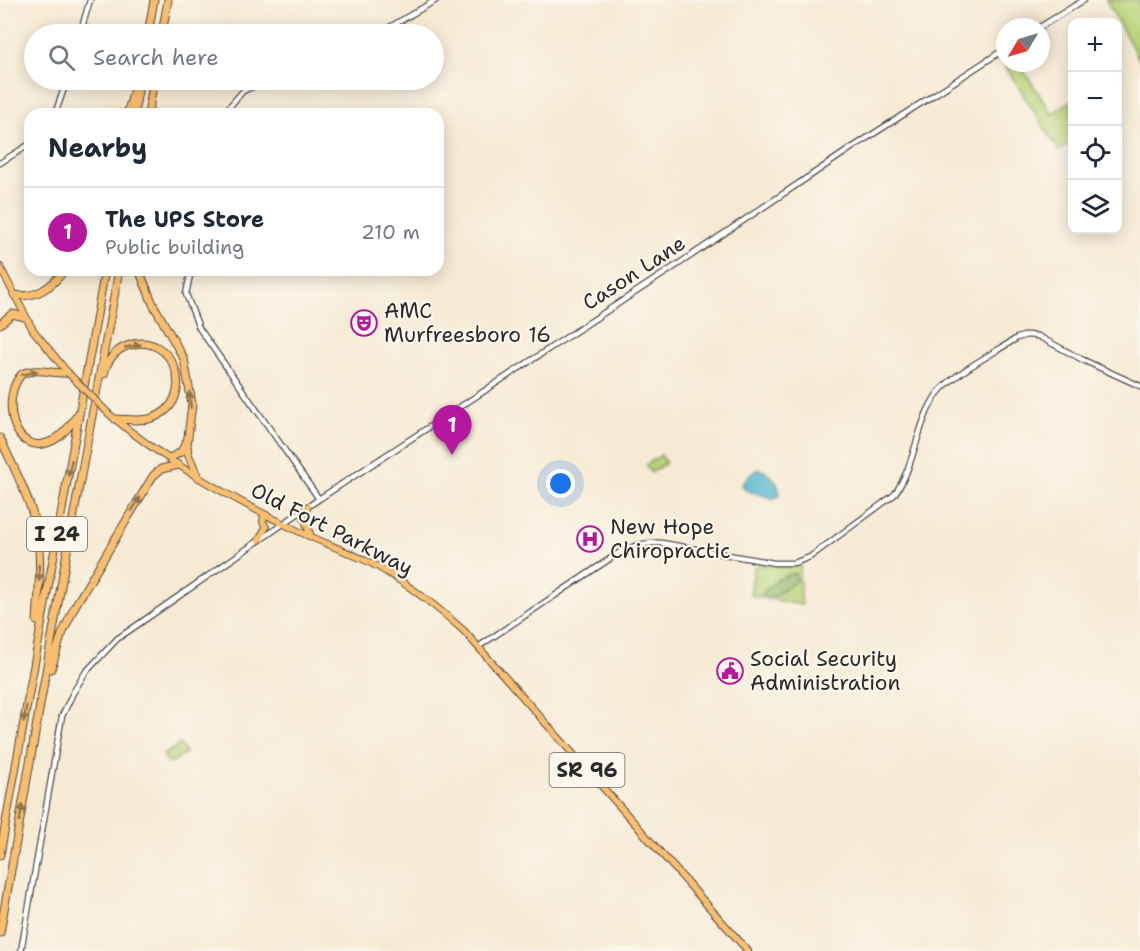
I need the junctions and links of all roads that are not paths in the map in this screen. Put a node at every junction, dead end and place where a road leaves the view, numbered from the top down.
1 (90, 0) edge
2 (153, 0) edge
3 (168, 0) edge
4 (435, 0) edge
5 (1084, 0) edge
6 (1050, 21) edge
7 (83, 24) edge
8 (149, 24) edge
9 (164, 24) edge
10 (395, 24) edge
11 (996, 55) edge
12 (63, 90) edge
13 (135, 90) edge
14 (138, 90) edge
15 (152, 90) edge
16 (245, 90) edge
17 (57, 108) edge
18 (129, 108) edge
19 (135, 108) edge
20 (149, 108) edge
21 (228, 108) edge
22 (24, 148) edge
23 (0, 163) edge
24 (0, 267) edge
25 (59, 276) edge
26 (104, 276) edge
27 (118, 276) edge
28 (141, 276) edge
29 (189, 276) edge
30 (14, 295) junction
31 (25, 317) junction
32 (0, 324) edge
33 (68, 373) junction
34 (98, 386) junction
35 (1140, 386) edge
36 (3, 395) dead end
37 (81, 411) junction
38 (112, 416) junction
39 (7, 427) dead end
40 (189, 432) junction
41 (0, 438) edge
42 (170, 458) junction
43 (179, 465) junction
44 (198, 477) junction
45 (319, 499) junction
46 (308, 506) junction
47 (264, 514) junction
48 (282, 524) junction
49 (312, 537) junction
50 (259, 540) junction
51 (478, 647) junction
52 (34, 657) junction
53 (44, 688) junction
54 (0, 855) edge
55 (0, 933) edge
56 (21, 951) edge
57 (748, 951) edge

1 - 7 street
2 - 8 highway
3 - 9 highway
4 - 10 street
5 - 6 street
11 - 45 street, Cason Lane
12 - 17 street
13 - 18 highway
14 - 19 highway
15 - 20 highway
16 - 21 street
22 - 23 street
24 - 30 main road, Old Fort Parkway / SR 96
25 - 30 highway
26 - 37 highway, I 24
27 - 34 highway, I 24
40 -> 28 highway
29 - 45 street
30 - 31 main road, Old Fort Parkway / SR 96
31 - 32 highway
31 - 33 main road, Old Fort Parkway / SR 96
36 -> 33 highway
33 - 38 main road, Old Fort Parkway / SR 96, bridge
34 -> 38 highway
34 - 53 highway, I 24
35 - 51 street
37 - 39 highway
37 -> 52 highway, I 24
38 - 42 main road, Old Fort Parkway / SR 96
40 - 42 highway
40 - 44 highway
41 -> 52 highway
42 - 43 main road, Old Fort Parkway / SR 96
43 - 44 main road, Old Fort Parkway / SR 96
53 -> 43 highway
44 - 47 main road, Old Fort Parkway / SR 96
45 - 46 street, Cason Lane
46 - 48 street, Cason Lane
46 - 49 main road
47 - 48 main road, Old Fort Parkway / SR 96
47 - 50 main road
48 - 49 main road, Old Fort Parkway / SR 96
48 - 50 street, Cason Lane
49 - 51 main road, Old Fort Parkway / SR 96
50 - 56 street, Cason Lane
51 - 57 main road, Old Fort Parkway / SR 96
52 -> 54 highway, I 24
55 -> 53 highway, I 24

